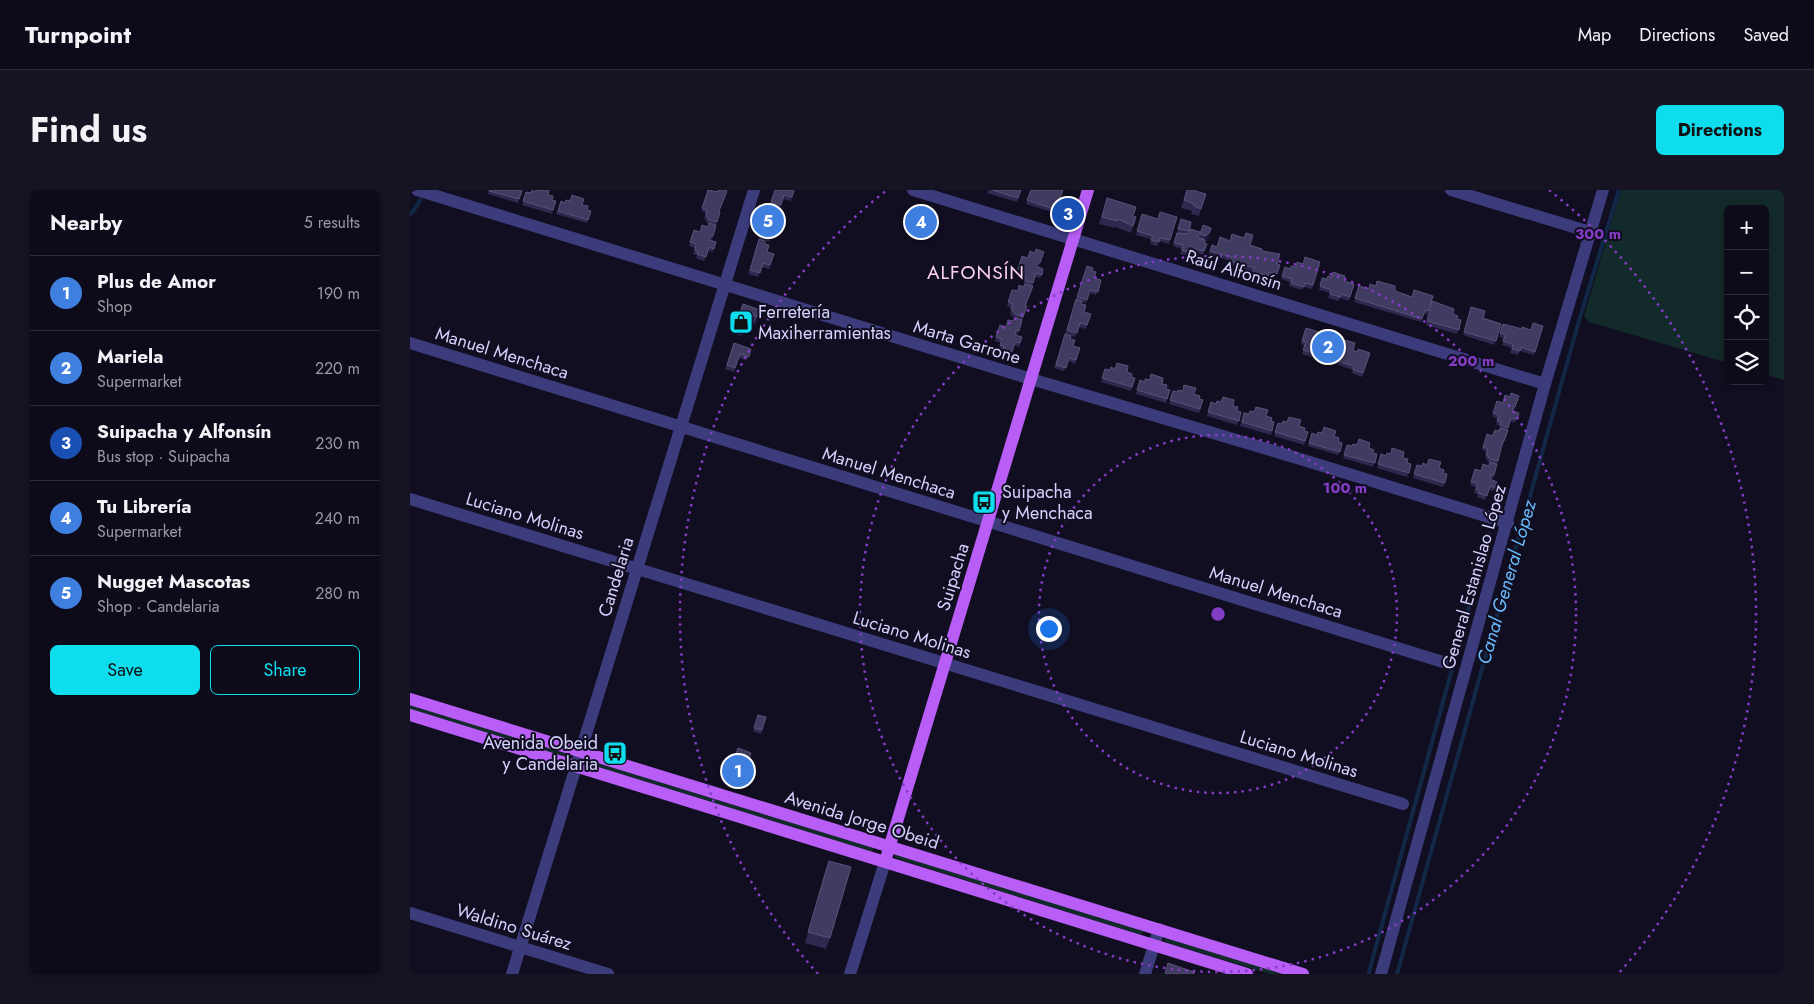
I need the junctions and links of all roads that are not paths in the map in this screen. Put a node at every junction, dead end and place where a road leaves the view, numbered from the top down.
1 (415, 190) edge
2 (754, 190) edge
3 (913, 190) edge
4 (1088, 190) edge
5 (1451, 190) edge
6 (1603, 190) edge
7 (410, 198) edge
8 (1590, 232) junction
9 (1073, 239) junction
10 (725, 286) junction
11 (410, 343) edge
12 (1031, 380) junction
13 (1545, 384) junction
14 (681, 427) junction
15 (410, 499) edge
16 (988, 522) junction
17 (1508, 523) junction
18 (637, 569) junction
19 (1443, 662) dead end
20 (945, 663) junction
21 (410, 699) edge
22 (410, 715) edge
23 (580, 752) junction
24 (575, 766) junction
25 (1403, 804) dead end
26 (889, 847) junction
27 (885, 862) junction
28 (410, 913) edge
29 (1158, 930) junction
30 (1154, 945) junction
31 (520, 947) junction
32 (512, 974) edge
33 (608, 974) edge
34 (850, 974) edge
35 (1145, 974) edge
36 (1247, 974) edge
37 (1303, 974) edge
38 (1381, 974) edge

1 - 7 street
1 - 10 street, Marta Garrone
2 - 10 street, Candelaria
3 - 9 street, Raúl Alfonsín
4 - 9 main road, Suipacha
5 - 8 street
6 - 8 street, General Estanislao López
8 - 13 street, General Estanislao López
9 - 12 main road, Suipacha
9 - 13 street, Raúl Alfonsín
10 - 12 street, Marta Garrone
10 - 14 street, Candelaria
11 - 14 street, Manuel Menchaca
12 - 16 main road, Suipacha
12 - 17 street, Marta Garrone
13 - 17 street, General Estanislao López
14 - 16 street, Manuel Menchaca
14 - 18 street, Candelaria
15 - 18 street, Luciano Molinas
16 - 19 street, Manuel Menchaca
16 - 20 main road, Suipacha
17 - 38 street, General Estanislao López
18 - 20 street, Luciano Molinas
18 - 23 street, Candelaria
20 - 25 street, Luciano Molinas
20 - 26 main road, Suipacha
21 - 23 main road, Avenida Jorge Obeid
22 - 24 main road, Avenida Jorge Obeid
23 - 24 street, Candelaria
23 - 26 main road, Avenida Jorge Obeid
24 - 27 main road, Avenida Jorge Obeid
24 - 31 street, Candelaria
26 - 27 main road, Suipacha
26 - 29 main road, Avenida Jorge Obeid
27 - 30 main road, Avenida Jorge Obeid
27 - 34 street, Suipacha
28 - 31 street, Waldino Suárez
29 - 30 street
29 - 37 main road, Avenida Jorge Obeid
30 - 35 street
30 - 36 main road, Avenida Jorge Obeid
31 - 32 street, Candelaria
31 - 33 street, Waldino Suárez

